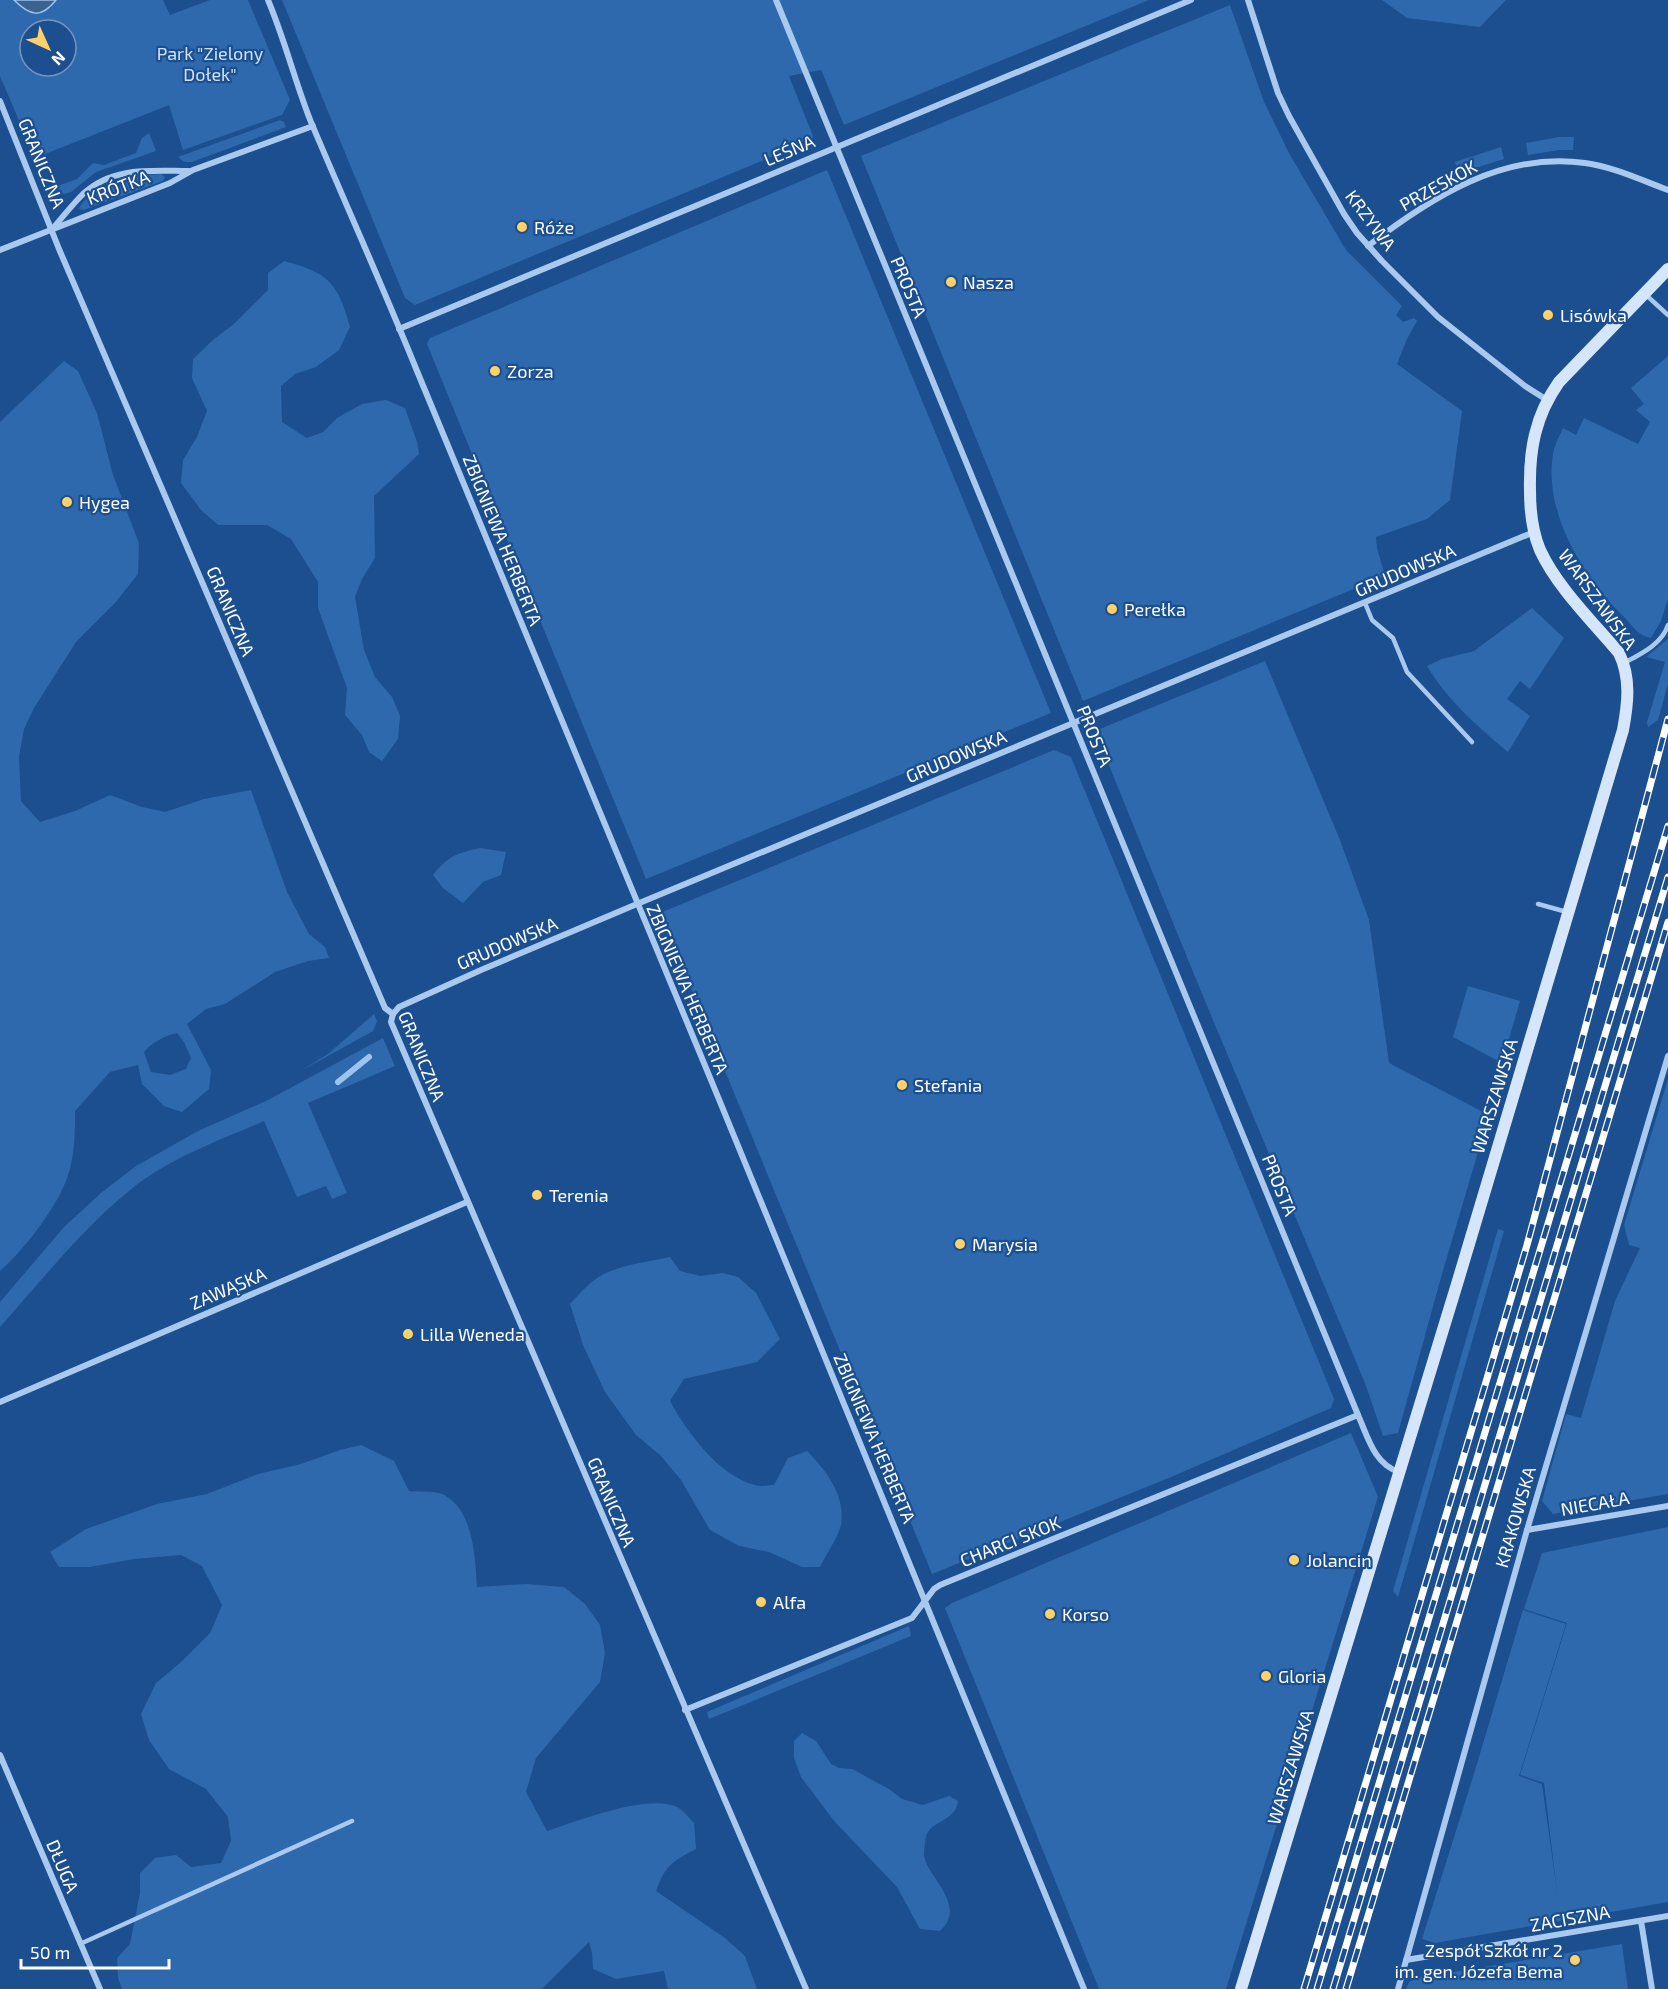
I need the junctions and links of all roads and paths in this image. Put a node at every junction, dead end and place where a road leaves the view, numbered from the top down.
1 (268, 0) edge
2 (776, 0) edge
3 (1191, 0) edge
4 (1248, 0) edge
5 (0, 101) edge
6 (313, 126) junction
7 (835, 147) junction
8 (193, 171) junction
9 (1668, 190) edge
10 (52, 228) junction
11 (1368, 246) junction
12 (0, 250) edge
13 (1668, 269) edge
14 (1645, 294) junction
15 (1668, 315) edge
16 (399, 329) junction
17 (1547, 400) junction
18 (1534, 532) junction
19 (1365, 603) junction
20 (1668, 625) edge
21 (1624, 663) junction
22 (1074, 723) junction
23 (1472, 742) dead end
24 (637, 904) junction
25 (1538, 904) dead end
26 (1568, 913) junction
27 (393, 1014) junction
28 (1668, 1056) edge
29 (467, 1202) junction
30 (0, 1402) edge
31 (1358, 1415) junction
32 (1399, 1472) junction
33 (1668, 1506) edge
34 (1527, 1530) junction
35 (926, 1600) junction
36 (686, 1710) junction
37 (0, 1755) edge
38 (352, 1821) dead end
39 (1668, 1916) edge
40 (1641, 1921) junction
41 (80, 1944) junction
42 (1406, 1960) junction
43 (99, 1989) edge
44 (806, 1989) edge
45 (1084, 1989) edge
46 (1241, 1989) edge
47 (1398, 1989) edge
48 (1652, 1989) edge

1 - 6 street, ZBIGNIEWA HERBERTA
2 - 7 street, PROSTA
3 - 7 street, LEŚNA
4 - 11 street, KRZYWA
5 - 10 street, GRANICZNA
6 - 8 street, KRÓTKA
6 - 16 street, ZBIGNIEWA HERBERTA
7 - 16 street, LEŚNA
7 - 22 street, PROSTA
8 - 10 street, KRÓTKA
8 - 10 street, KRÓTKA
9 - 11 street, PRZESKOK
10 - 12 street, KRÓTKA
10 - 27 street, GRANICZNA
11 - 17 street, KRZYWA
13 - 14 street, WARSZAWSKA
14 - 15 lane
14 - 17 street, WARSZAWSKA
16 - 24 street, ZBIGNIEWA HERBERTA
17 - 18 street, WARSZAWSKA
18 - 19 street, GRUDOWSKA
18 - 21 street, WARSZAWSKA
19 - 22 street, GRUDOWSKA
19 - 23 lane
20 - 21 lane
21 - 26 street, WARSZAWSKA
22 - 24 street, GRUDOWSKA
22 - 31 street, PROSTA
24 - 27 street, GRUDOWSKA
24 - 35 street, ZBIGNIEWA HERBERTA
25 - 26 lane
26 - 32 street, WARSZAWSKA
27 - 29 street, GRANICZNA
28 - 34 street, KRAKOWSKA
29 - 30 street, ZAWĄSKA
29 - 36 street, GRANICZNA
31 - 32 street, PROSTA
31 - 35 street, CHARCI SKOK
32 - 46 street, WARSZAWSKA
33 - 34 street, NIECAŁA
34 - 42 street, KRAKOWSKA
35 - 36 street, CHARCI SKOK
35 - 45 street, ZBIGNIEWA HERBERTA
36 - 44 street, GRANICZNA
37 - 41 street, DŁUGA
38 - 41 lane
39 - 40 street, ZACISZNA
40 - 42 street, ZACISZNA
40 - 48 street
41 - 43 street, DŁUGA
42 - 47 street, KRAKOWSKA

